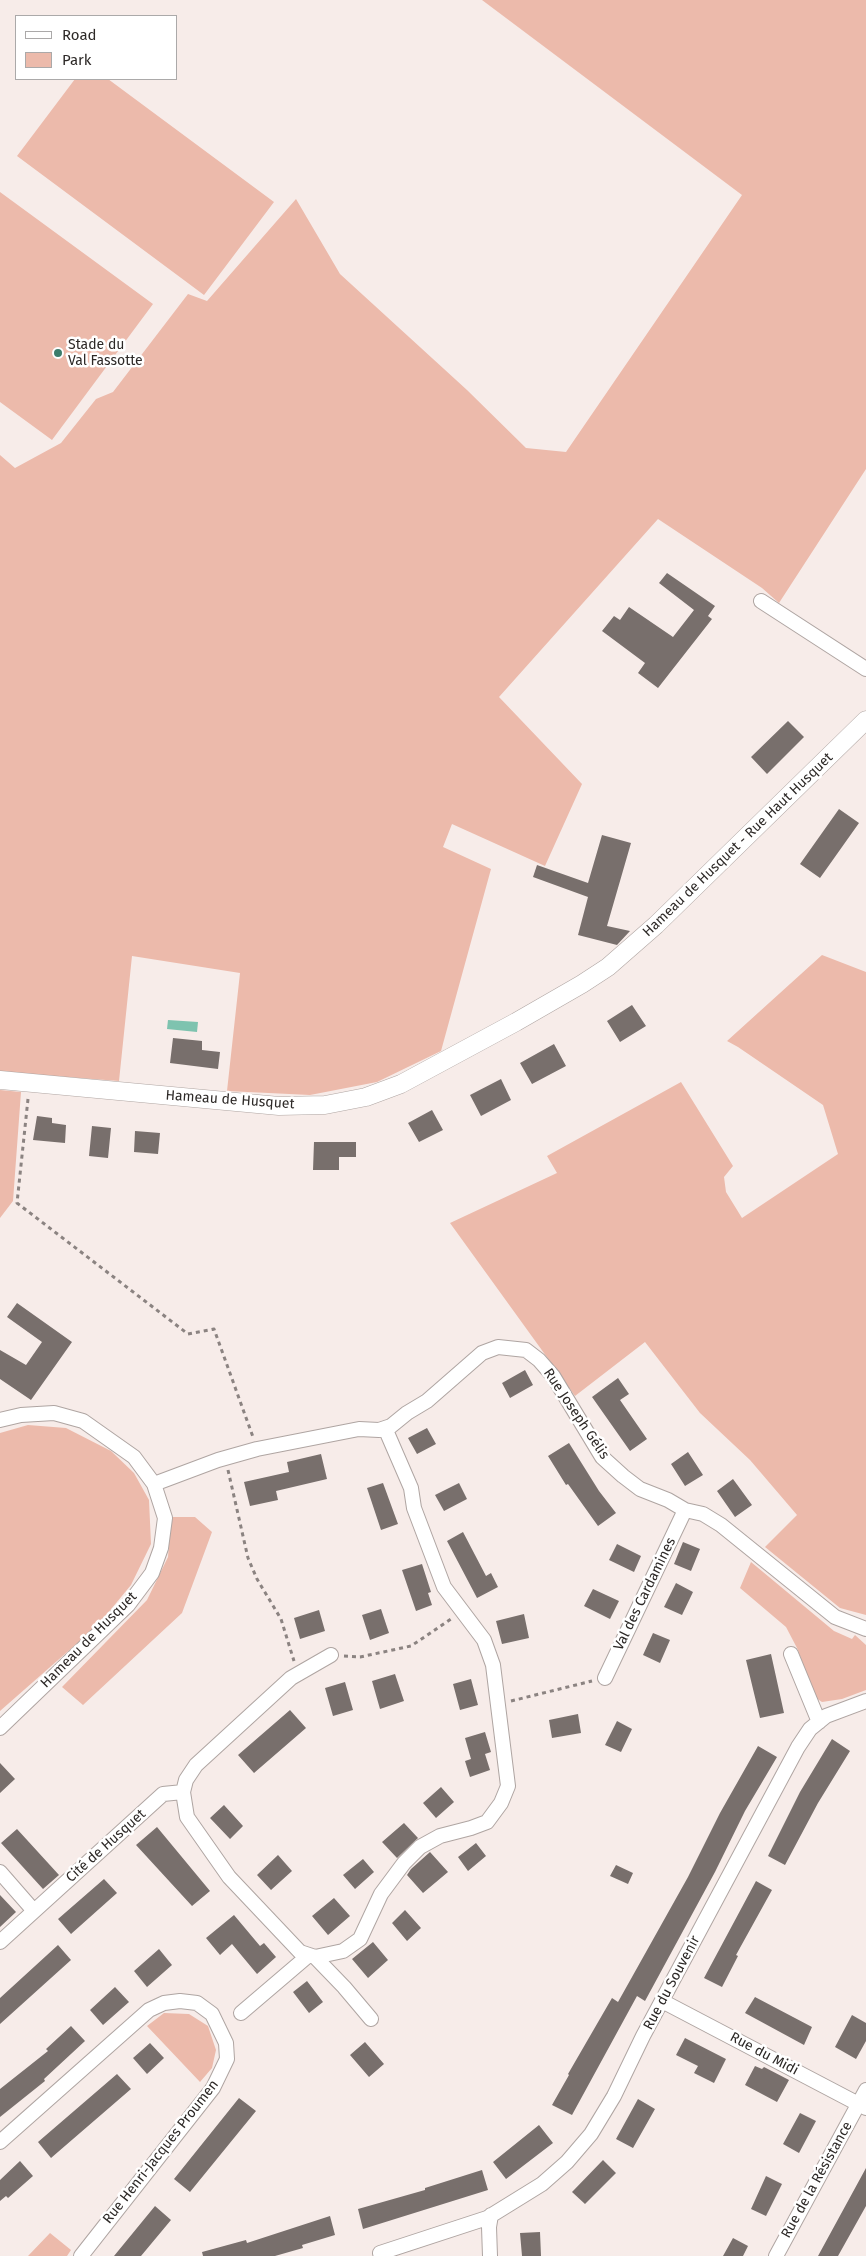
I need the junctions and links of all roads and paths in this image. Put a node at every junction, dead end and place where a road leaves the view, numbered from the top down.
1 (761, 601) dead end
2 (866, 669) edge
3 (866, 720) edge
4 (608, 967) joint
5 (0, 1080) edge
6 (30, 1084) junction
7 (0, 1420) edge
8 (385, 1428) junction
9 (257, 1449) junction
10 (226, 1458) junction
11 (154, 1484) junction
12 (685, 1510) junction
13 (462, 1612) junction
14 (866, 1629) edge
15 (791, 1654) dead end
16 (331, 1655) joint
17 (298, 1674) junction
18 (605, 1678) joint
19 (866, 1701) edge
20 (498, 1705) junction
21 (819, 1722) junction
22 (0, 1728) edge
23 (183, 1792) junction
24 (0, 1872) edge
25 (34, 1911) junction
26 (0, 1942) edge
27 (312, 1956) junction
28 (662, 2001) junction
29 (241, 2013) dead end
30 (371, 2020) dead end
31 (866, 2090) edge
32 (862, 2106) edge
33 (0, 2142) edge
34 (491, 2215) junction
35 (378, 2255) edge
36 (81, 2256) edge
37 (490, 2256) edge
38 (776, 2256) edge

1 - 2 street
3 - 4 street, Hameau de Husquet - Rue Haut Husquet
4 - 6 street, Hameau de Husquet
5 - 6 street, Hameau de Husquet
6 - 9 path
7 - 11 street, Hameau de Husquet
8 - 9 street
8 - 12 street, Rue Joseph Gélis
8 - 13 street
9 - 10 street
10 - 11 street
10 - 17 path
11 - 22 street, Hameau de Husquet
12 - 14 street, Rue Joseph Gélis
12 - 18 street, Val des Cardamines
13 - 16 path
13 - 20 street
15 - 21 street
16 - 17 street
17 - 23 street
18 - 20 path
19 - 21 street, Rue du Souvenir
20 - 27 street
21 - 28 street, Rue du Souvenir
23 - 25 street, Cité de Husquet
23 - 27 street
24 - 25 street
25 - 26 street, Cité de Husquet
27 - 29 street
27 - 30 street
28 - 32 street, Rue du Midi
28 - 34 street, Rue du Souvenir
31 - 32 street, Rue de la Résistance
32 - 38 street, Rue de la Résistance
33 - 36 street, Rue Henri-Jacques Proumen
34 - 35 street, Rue du Souvenir
34 - 37 street

